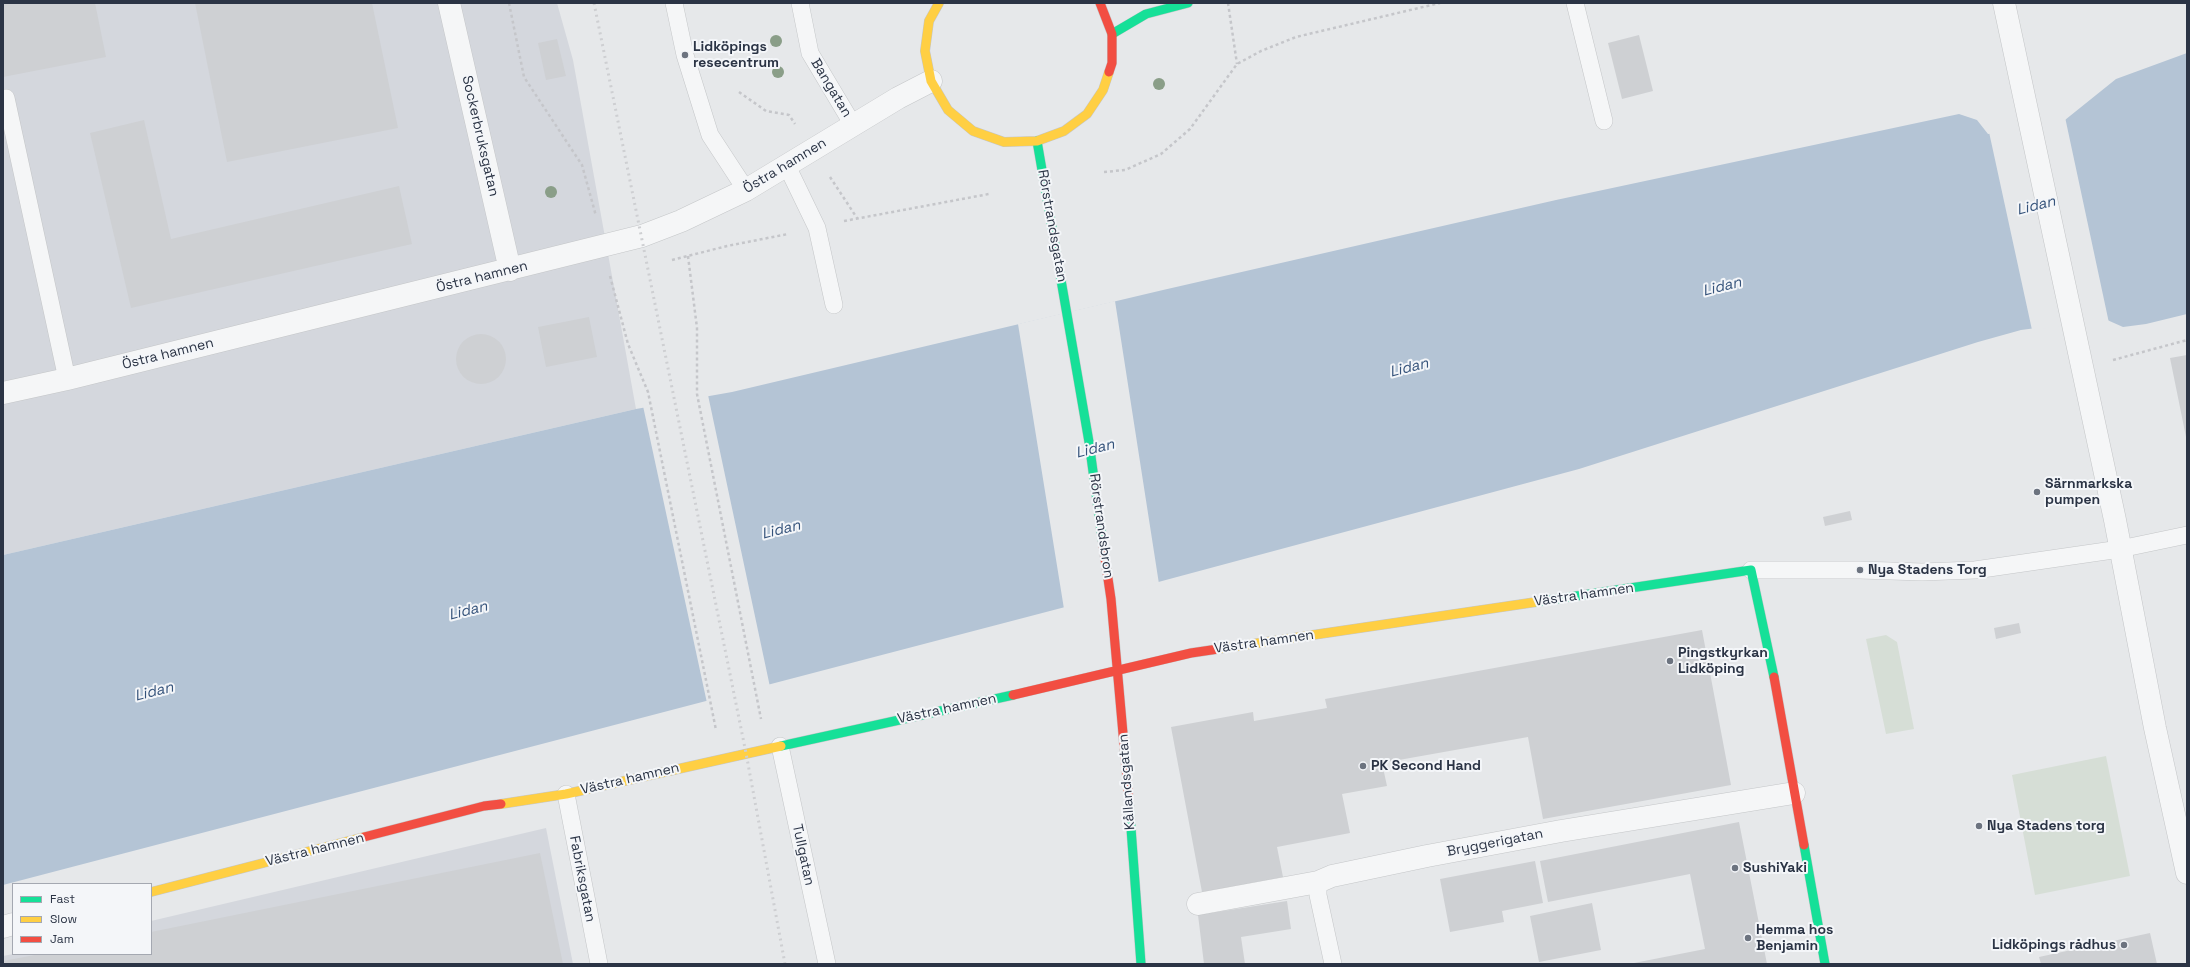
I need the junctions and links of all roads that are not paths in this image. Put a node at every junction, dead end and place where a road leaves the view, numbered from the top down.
1 (449, 3) edge
2 (674, 3) edge
3 (800, 3) edge
4 (939, 3) edge
5 (1100, 3) edge
6 (1188, 3) edge
7 (1575, 3) edge
8 (2004, 3) edge
9 (1112, 34) junction
10 (931, 81) junction
11 (6, 98) dead end
12 (1604, 121) dead end
13 (853, 125) junction
14 (1037, 142) junction
15 (787, 166) junction
16 (746, 190) junction
17 (510, 270) junction
18 (834, 305) dead end
19 (1068, 310) joint
20 (68, 379) junction
21 (3, 393) edge
22 (2187, 535) edge
23 (2120, 549) junction
24 (1751, 570) junction
25 (1111, 599) joint
26 (1119, 671) junction
27 (780, 746) junction
28 (1794, 792) junction
29 (566, 794) junction
30 (2187, 873) edge
31 (1318, 882) junction
32 (152, 892) edge
33 (1198, 904) dead end
34 (599, 964) edge
35 (827, 964) edge
36 (1141, 964) edge
37 (1333, 964) edge
38 (1825, 964) edge

1 - 17 street, Sockerbruksgatan
2 - 16 lane
3 - 13 lane, Bangatan
4 - 10 street
5 - 9 street
6 - 9 street
7 - 12 lane
8 - 23 street
9 - 14 street
10 - 13 street, Östra hamnen
10 - 14 street
11 - 20 lane
13 - 15 street, Östra hamnen
14 - 19 street, Rörstrandsgatan
15 - 16 street, Östra hamnen
15 - 18 lane
16 - 17 street, Östra hamnen
17 - 20 street, Östra hamnen
19 - 25 street, Rörstrandsbron
20 - 21 street, Östra hamnen
22 - 23 lane
23 - 24 lane
23 - 30 street
24 - 26 street, Västra hamnen
24 - 28 street
25 - 26 street, Kållandsgatan
26 - 27 street, Västra hamnen
26 - 36 street, Kållandsgatan
27 - 29 street, Västra hamnen
27 - 35 lane, Tullgatan
28 - 31 street, Bryggerigatan
28 - 38 street
29 - 32 street, Västra hamnen
29 - 34 lane, Fabriksgatan
31 - 33 street, Bryggerigatan
31 - 37 lane

